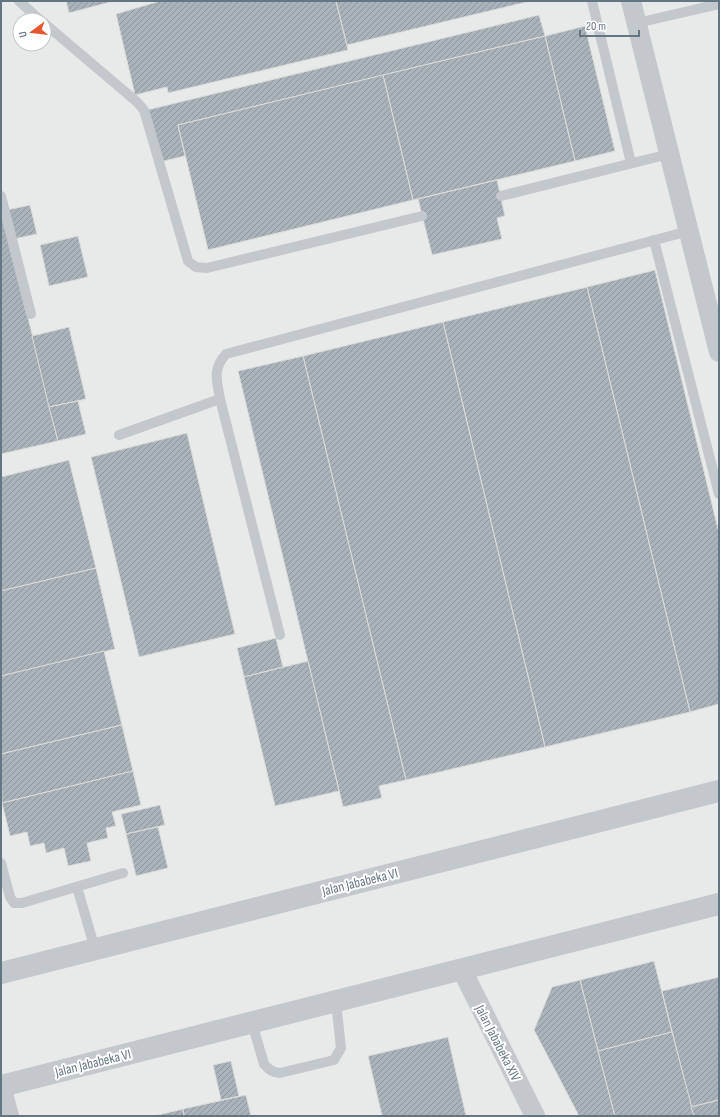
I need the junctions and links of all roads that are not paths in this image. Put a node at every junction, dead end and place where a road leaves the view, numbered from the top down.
1 (19, 1) edge
2 (592, 1) edge
3 (631, 1) edge
4 (719, 4) edge
5 (700, 5) edge
6 (31, 12) edge
7 (637, 23) junction
8 (52, 30) edge
9 (670, 154) junction
10 (631, 163) junction
11 (1, 196) edge
12 (501, 196) dead end
13 (422, 216) dead end
14 (689, 231) junction
15 (654, 240) junction
16 (30, 314) dead end
17 (719, 352) edge
18 (220, 399) junction
19 (119, 435) dead end
20 (719, 494) edge
21 (280, 635) dead end
22 (719, 791) edge
23 (1, 864) edge
24 (123, 873) dead end
25 (77, 887) junction
26 (719, 904) edge
27 (95, 949) junction
28 (462, 970) junction
29 (1, 973) edge
30 (336, 1002) junction
31 (252, 1023) junction
32 (1, 1086) edge
33 (9, 1116) edge
34 (535, 1116) edge

1 - 6 lane
2 - 10 lane
3 - 7 street
4 - 5 lane
5 - 7 lane
7 - 9 street
8 - 13 lane
9 - 10 lane
9 - 14 street
10 - 12 lane
11 - 16 lane
14 - 15 lane
14 - 17 street
15 - 18 lane
15 - 20 lane
18 - 19 lane
18 - 21 lane
22 - 27 street, Jalan Jababeka VI
23 - 25 lane
24 - 25 lane
25 - 27 lane
26 - 28 street, Jalan Jababeka VI
27 - 29 street, Jalan Jababeka VI
28 - 30 street, Jalan Jababeka VI
28 - 34 street, Jalan Jababeka XIV
30 - 31 street, Jalan Jababeka VI
30 - 31 lane
31 - 32 street, Jalan Jababeka VI
32 - 33 street

